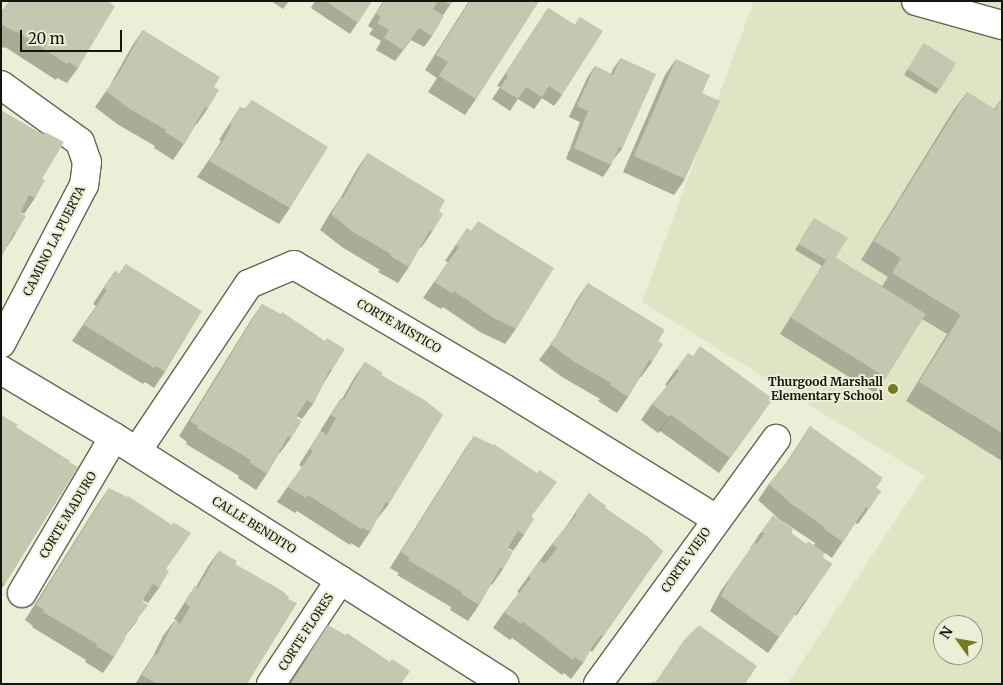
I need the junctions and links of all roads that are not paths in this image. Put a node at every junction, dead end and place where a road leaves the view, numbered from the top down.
1 (916, 1) edge
2 (1002, 25) edge
3 (1, 85) edge
4 (1, 344) edge
5 (1, 370) edge
6 (114, 437) junction
7 (776, 439) dead end
8 (137, 451) junction
9 (716, 519) junction
10 (340, 580) junction
11 (22, 593) dead end
12 (271, 684) edge
13 (505, 684) edge
14 (598, 684) edge

1 - 2 street
3 - 4 street, CAMINO LA PUERTA
5 - 6 street, CALLE BENDITO
6 - 8 street, CALLE BENDITO
6 - 11 street, CORTE MADURO
7 - 9 street, CORTE VIEJO
8 - 9 street, CORTE MISTICO
8 - 10 street, CALLE BENDITO
9 - 14 street, CORTE VIEJO
10 - 12 street, CORTE FLORES
10 - 13 street, CALLE BENDITO

